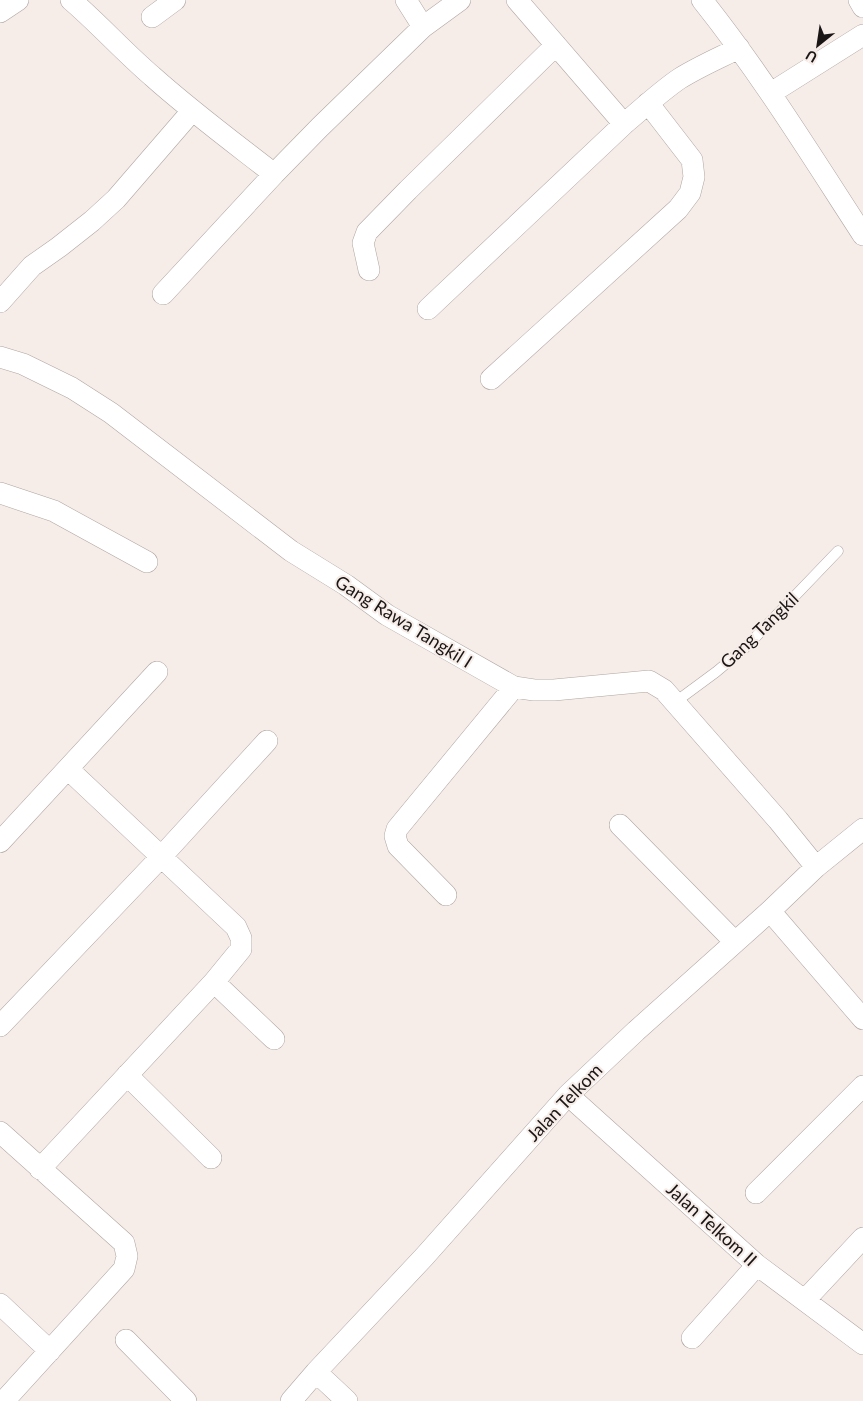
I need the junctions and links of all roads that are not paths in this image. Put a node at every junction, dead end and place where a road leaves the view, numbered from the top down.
1 (18, 0) edge
2 (71, 0) edge
3 (175, 0) edge
4 (406, 0) edge
5 (460, 0) edge
6 (517, 0) edge
7 (702, 0) edge
8 (859, 0) edge
9 (863, 7) edge
10 (0, 12) edge
11 (152, 17) dead end
12 (423, 27) junction
13 (863, 35) edge
14 (556, 45) junction
15 (739, 48) junction
16 (771, 93) junction
17 (648, 104) junction
18 (192, 111) junction
19 (624, 124) junction
20 (274, 174) junction
21 (863, 234) edge
22 (369, 270) dead end
23 (162, 294) dead end
24 (0, 302) edge
25 (428, 309) dead end
26 (0, 357) edge
27 (491, 379) dead end
28 (1, 496) edge
29 (838, 551) dead end
30 (147, 562) dead end
31 (157, 672) dead end
32 (514, 687) junction
33 (674, 703) junction
34 (267, 742) dead end
35 (68, 769) junction
36 (620, 826) dead end
37 (863, 829) edge
38 (0, 842) edge
39 (161, 857) junction
40 (816, 867) junction
41 (446, 895) dead end
42 (770, 911) junction
43 (735, 942) junction
44 (214, 982) junction
45 (863, 1020) edge
46 (0, 1026) edge
47 (274, 1039) dead end
48 (127, 1076) junction
49 (863, 1086) edge
50 (568, 1095) junction
51 (0, 1132) edge
52 (210, 1158) dead end
53 (40, 1168) junction
54 (756, 1193) dead end
55 (863, 1238) edge
56 (757, 1265) junction
57 (805, 1300) junction
58 (0, 1304) edge
59 (692, 1338) dead end
60 (126, 1340) dead end
61 (863, 1344) edge
62 (50, 1351) junction
63 (316, 1372) junction
64 (4, 1401) edge
65 (186, 1401) edge
66 (291, 1401) edge
67 (347, 1401) edge

1 - 10 street
2 - 18 street
3 - 11 street
4 - 12 street
5 - 12 street
6 - 14 street
7 - 15 street
8 - 9 street
12 - 20 street
13 - 16 street
14 - 19 street
14 - 22 street
15 - 16 street
15 - 17 street
16 - 21 street
17 - 19 street
17 - 27 street
18 - 20 street
18 - 24 street
19 - 25 street
20 - 23 street
26 - 32 street, Gang Rawa Tangkil I
28 - 30 street
29 - 33 lane, Gang Tangkil
31 - 35 street
32 - 33 street, Gang Rawa Tangkil I
32 - 41 street
33 - 40 street, Gang Rawa Tangkil I
34 - 39 street
35 - 38 street
35 - 39 street
36 - 43 street
37 - 40 street, Jalan Telkom
39 - 44 street
39 - 46 street
40 - 42 street, Jalan Telkom
42 - 43 street, Jalan Telkom
42 - 45 street
43 - 50 street, Jalan Telkom
44 - 47 street
44 - 48 street
48 - 52 street
48 - 53 street
49 - 54 street
50 - 56 street, Jalan Telkom II
50 - 63 street, Jalan Telkom
51 - 53 street
53 - 62 street
55 - 57 street
56 - 57 street, Jalan Telkom II
56 - 59 street
57 - 61 street, Jalan Telkom II
58 - 62 street
60 - 65 street
62 - 64 street
63 - 66 street, Jalan Telkom
63 - 67 street

